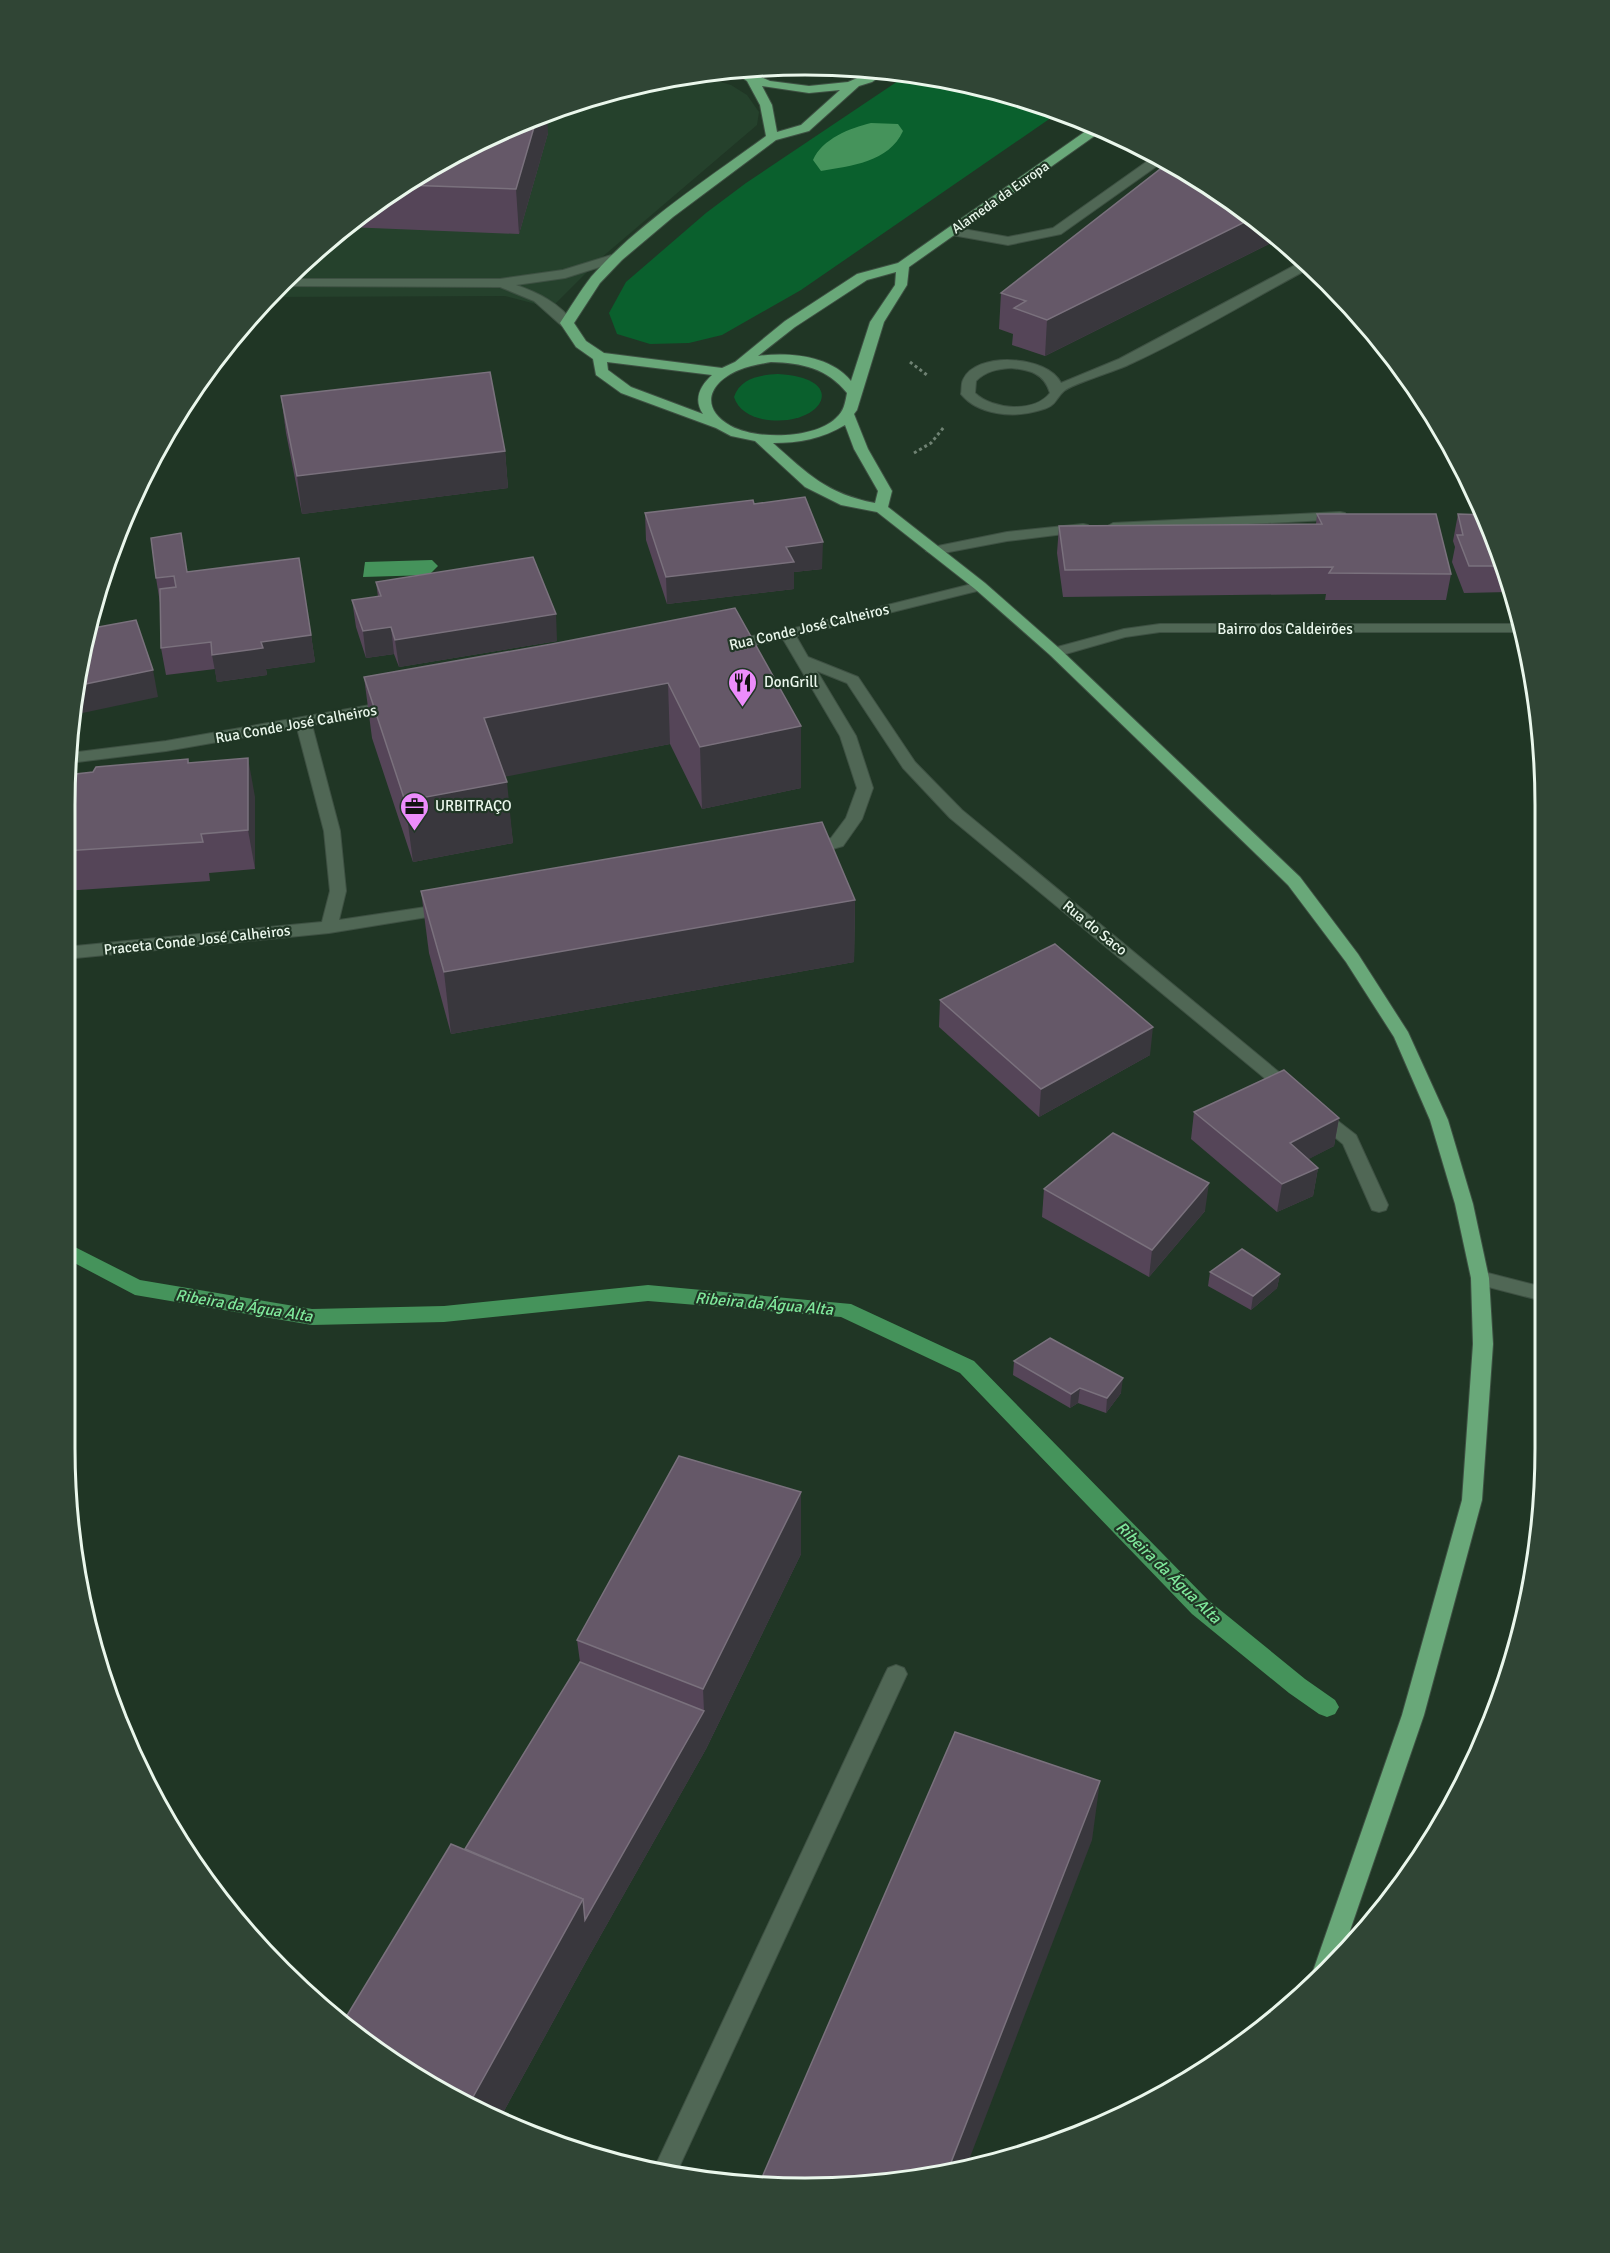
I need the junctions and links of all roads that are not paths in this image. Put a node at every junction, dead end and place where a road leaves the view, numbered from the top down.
1 (748, 78) edge
2 (867, 78) edge
3 (752, 80) junction
4 (854, 84) junction
5 (1090, 134) edge
6 (772, 137) junction
7 (1152, 163) edge
8 (952, 231) junction
9 (618, 258) junction
10 (903, 266) junction
11 (1299, 269) edge
12 (295, 283) edge
13 (500, 283) junction
14 (567, 323) junction
15 (600, 357) junction
16 (737, 366) junction
17 (723, 372) junction
18 (1057, 389) junction
19 (854, 393) junction
20 (848, 416) junction
21 (720, 425) junction
22 (760, 439) junction
23 (881, 508) junction
24 (1357, 516) edge
25 (933, 551) junction
26 (980, 586) junction
27 (1513, 628) edge
28 (787, 634) junction
29 (710, 648) edge
30 (1055, 652) junction
31 (803, 660) junction
32 (408, 704) edge
33 (304, 723) junction
34 (77, 757) edge
35 (788, 856) edge
36 (468, 906) edge
37 (328, 927) junction
38 (75, 952) edge
39 (1379, 1205) dead end
40 (1480, 1278) junction
41 (1535, 1292) edge
42 (896, 1674) dead end
43 (1331, 1953) edge
44 (668, 2165) edge

1 - 3 main road
2 - 4 main road
3 - 4 main road
3 - 6 main road
4 - 6 main road
5 - 8 main road, Alameda da Europa
6 - 9 main road
7 - 8 street
8 - 10 main road, Alameda da Europa
9 - 13 street
9 - 14 main road
10 - 16 main road, Alameda da Europa
10 - 19 main road
11 - 18 street
12 - 13 street
13 - 14 street
14 - 15 main road
15 - 17 main road
15 - 21 main road
16 - 17 main road, Alameda da Europa
16 - 19 main road, Alameda da Europa
17 - 21 main road, Alameda da Europa
18 - 18 street
19 - 20 main road
20 - 22 main road
20 - 23 main road
21 - 22 main road
22 - 23 main road
23 - 25 main road
24 - 25 street
25 - 26 main road
26 - 28 street, Rua Conde José Calheiros
26 - 30 main road
27 - 30 street, Bairro dos Caldeirões
28 - 29 street, Rua Conde José Calheiros
28 - 31 street
30 - 40 main road
31 - 35 street
31 - 39 street, Rua do Saco
32 - 33 street, Rua Conde José Calheiros
33 - 34 street, Rua Conde José Calheiros
33 - 37 street
36 - 37 street, Praceta Conde José Calheiros
37 - 38 street, Praceta Conde José Calheiros
40 - 41 street
40 - 43 main road
42 - 44 street

